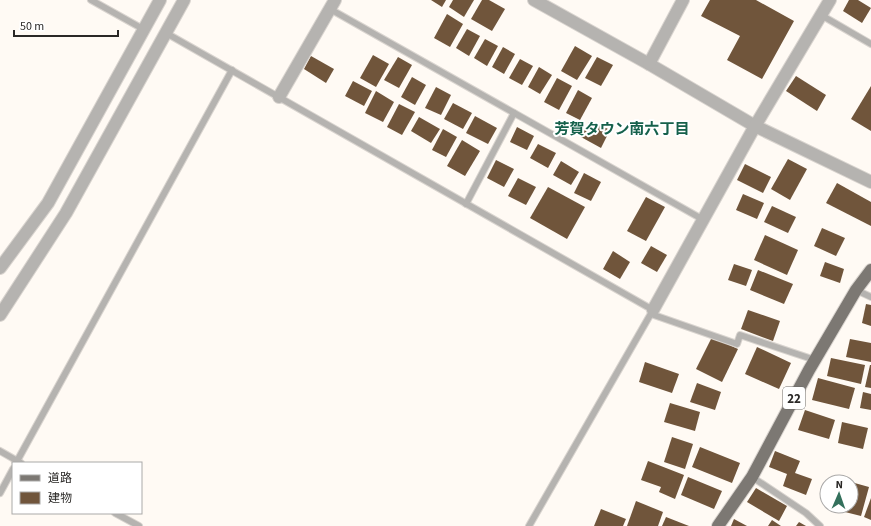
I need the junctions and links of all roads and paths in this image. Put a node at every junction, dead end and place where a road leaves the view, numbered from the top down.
1 (91, 0) edge
2 (160, 0) edge
3 (184, 0) edge
4 (534, 0) edge
5 (683, 0) edge
6 (830, 0) edge
7 (332, 5) edge
8 (821, 15) junction
9 (143, 29) junction
10 (166, 33) junction
11 (871, 44) edge
12 (649, 64) junction
13 (232, 70) junction
14 (280, 97) junction
15 (514, 113) junction
16 (755, 126) junction
17 (871, 182) edge
18 (466, 204) junction
19 (702, 219) junction
20 (0, 268) edge
21 (871, 270) edge
22 (856, 290) junction
23 (871, 297) edge
24 (652, 312) junction
25 (0, 315) edge
26 (815, 360) junction
27 (0, 451) edge
28 (18, 462) edge
29 (12, 471) edge
30 (752, 477) junction
31 (0, 493) edge
32 (117, 514) edge
33 (139, 526) edge
34 (529, 526) edge
35 (718, 526) edge
36 (820, 526) edge

1 - 9 lane
2 - 9 street
3 - 10 street
4 - 12 street
5 - 12 street
6 - 8 street
7 - 14 street
7 - 15 lane
8 - 11 lane
8 - 16 street
9 - 20 street
10 - 13 lane
10 - 25 street
12 - 16 street
13 - 14 lane
13 - 28 lane
14 - 18 lane
15 - 18 lane
15 - 19 lane
16 - 17 street
16 - 19 street
18 - 24 lane
19 - 24 street
21 - 22 main road, 22
22 - 23 lane
22 - 26 main road, 22
24 - 26 lane
24 - 34 lane
26 - 30 main road, 22
27 - 28 lane
29 - 31 lane
30 - 35 main road, 22
30 - 36 lane
32 - 33 lane

